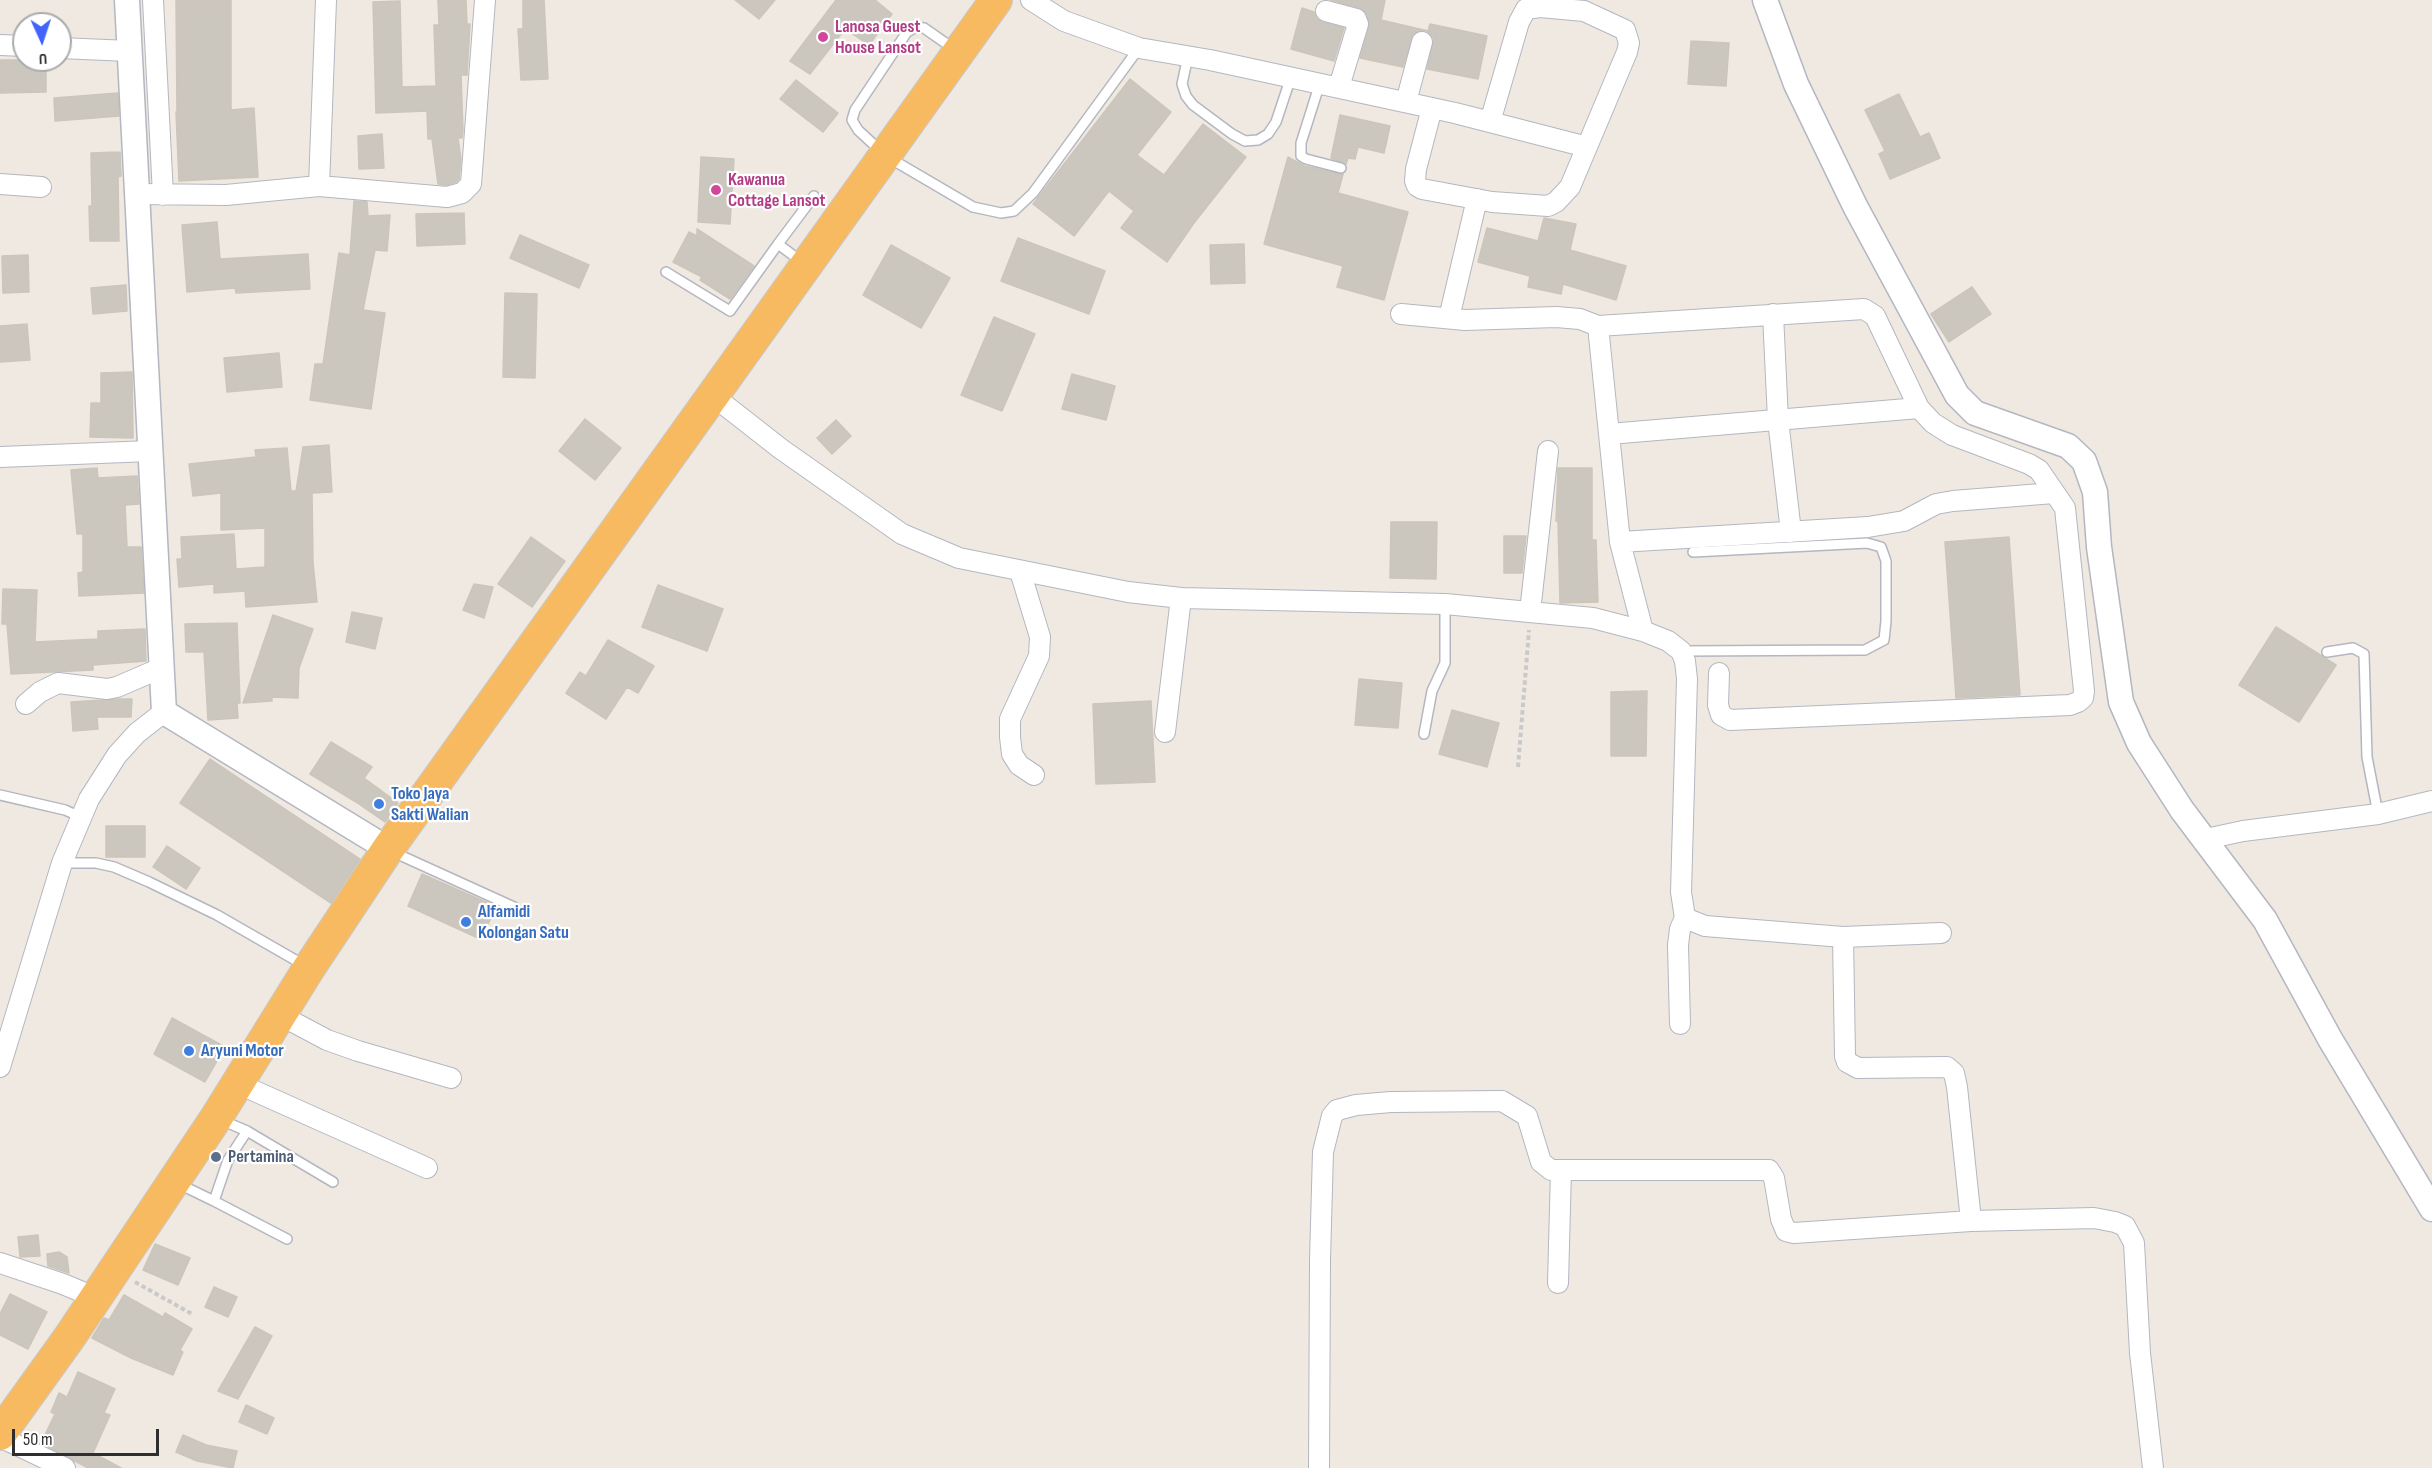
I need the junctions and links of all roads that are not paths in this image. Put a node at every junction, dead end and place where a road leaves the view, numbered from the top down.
1 (127, 0) edge
2 (153, 0) edge
3 (326, 0) edge
4 (485, 0) edge
5 (996, 0) edge
6 (1031, 0) edge
7 (1765, 0) edge
8 (1326, 11) dead end
9 (1422, 42) dead end
10 (1139, 48) junction
11 (72, 49) edge
12 (129, 51) junction
13 (960, 53) junction
14 (1188, 56) junction
15 (1291, 76) junction
16 (1329, 85) junction
17 (1406, 102) junction
18 (1432, 108) junction
19 (1490, 122) junction
20 (1587, 147) junction
21 (886, 156) junction
22 (1341, 168) dead end
23 (0, 184) edge
24 (319, 186) junction
25 (41, 187) dead end
26 (136, 194) junction
27 (163, 195) junction
28 (814, 196) dead end
29 (1477, 199) junction
30 (778, 244) junction
31 (807, 265) junction
32 (666, 272) dead end
33 (1401, 314) dead end
34 (1773, 314) junction
35 (1449, 318) junction
36 (1598, 326) junction
37 (712, 395) junction
38 (1919, 408) junction
39 (1778, 420) junction
40 (1609, 434) junction
41 (150, 451) junction
42 (1548, 451) dead end
43 (0, 457) edge
44 (2054, 493) junction
45 (1791, 532) junction
46 (1620, 542) junction
47 (1693, 552) dead end
48 (1020, 571) junction
49 (1181, 598) junction
50 (1445, 604) junction
51 (1530, 612) junction
52 (1642, 631) junction
53 (1681, 651) junction
54 (2327, 652) dead end
55 (161, 668) junction
56 (1719, 673) dead end
57 (26, 704) dead end
58 (164, 712) junction
59 (1165, 732) dead end
60 (1425, 734) dead end
61 (1034, 775) dead end
62 (0, 795) edge
63 (2432, 801) edge
64 (2378, 814) junction
65 (81, 817) junction
66 (2206, 839) junction
67 (388, 849) junction
68 (62, 863) junction
69 (514, 908) dead end
70 (1685, 918) junction
71 (1941, 933) dead end
72 (1843, 937) junction
73 (309, 968) junction
74 (280, 1015) junction
75 (1680, 1024) dead end
76 (0, 1067) edge
77 (451, 1078) dead end
78 (239, 1083) junction
79 (216, 1118) junction
80 (247, 1131) junction
81 (428, 1168) dead end
82 (1561, 1170) junction
83 (172, 1181) junction
84 (333, 1182) dead end
85 (214, 1201) junction
86 (2432, 1209) edge
87 (1971, 1221) junction
88 (287, 1239) dead end
89 (0, 1263) edge
90 (1558, 1283) dead end
91 (94, 1297) junction
92 (0, 1435) edge
93 (65, 1468) edge
94 (1319, 1468) edge
95 (2153, 1468) edge

1 - 12 street
2 - 27 street
3 - 24 street
4 - 24 street
5 - 13 highway
6 - 10 street
7 - 66 street
8 - 16 street
9 - 17 street
10 - 14 street
10 - 21 lane
11 - 12 street
12 - 26 street
13 - 21 highway
13 - 21 lane
14 - 15 street
14 - 15 lane
15 - 16 street
16 - 17 street
16 - 22 lane
17 - 18 street
18 - 19 street
18 - 29 street
19 - 20 street
19 - 20 street
20 - 29 street
21 - 31 highway
23 - 25 street
24 - 27 street
26 - 27 street
26 - 41 street
28 - 30 lane
29 - 35 street
30 - 31 lane
30 - 32 lane
31 - 37 highway
33 - 35 street
34 - 36 street
34 - 38 street
34 - 39 street
35 - 36 street
36 - 40 street
37 - 48 street
37 - 67 highway
38 - 39 street
38 - 44 street
39 - 40 street
39 - 45 street
40 - 46 street
41 - 43 street
41 - 55 street
42 - 51 street
44 - 45 street
44 - 56 street
45 - 46 street
46 - 52 street
47 - 53 lane
48 - 49 street
48 - 61 street
49 - 50 street
49 - 59 street
50 - 51 street
50 - 60 lane
51 - 52 street
52 - 53 street
53 - 70 street
54 - 64 lane
55 - 57 street
55 - 58 street
58 - 65 street
58 - 67 street
62 - 65 lane
63 - 64 street
64 - 66 street
65 - 68 street
66 - 86 street
67 - 69 lane
67 - 73 highway
68 - 73 lane
68 - 76 street
70 - 72 street
70 - 75 street
71 - 72 street
72 - 87 street
73 - 74 highway
74 - 77 street
74 - 78 highway
78 - 79 highway
78 - 81 street
79 - 80 lane
79 - 83 highway
80 - 84 lane
80 - 85 lane
82 - 87 street
82 - 90 street
82 - 94 street
83 - 85 lane
83 - 91 highway
85 - 88 lane
87 - 95 street
89 - 91 street
91 - 92 highway
92 - 93 street

